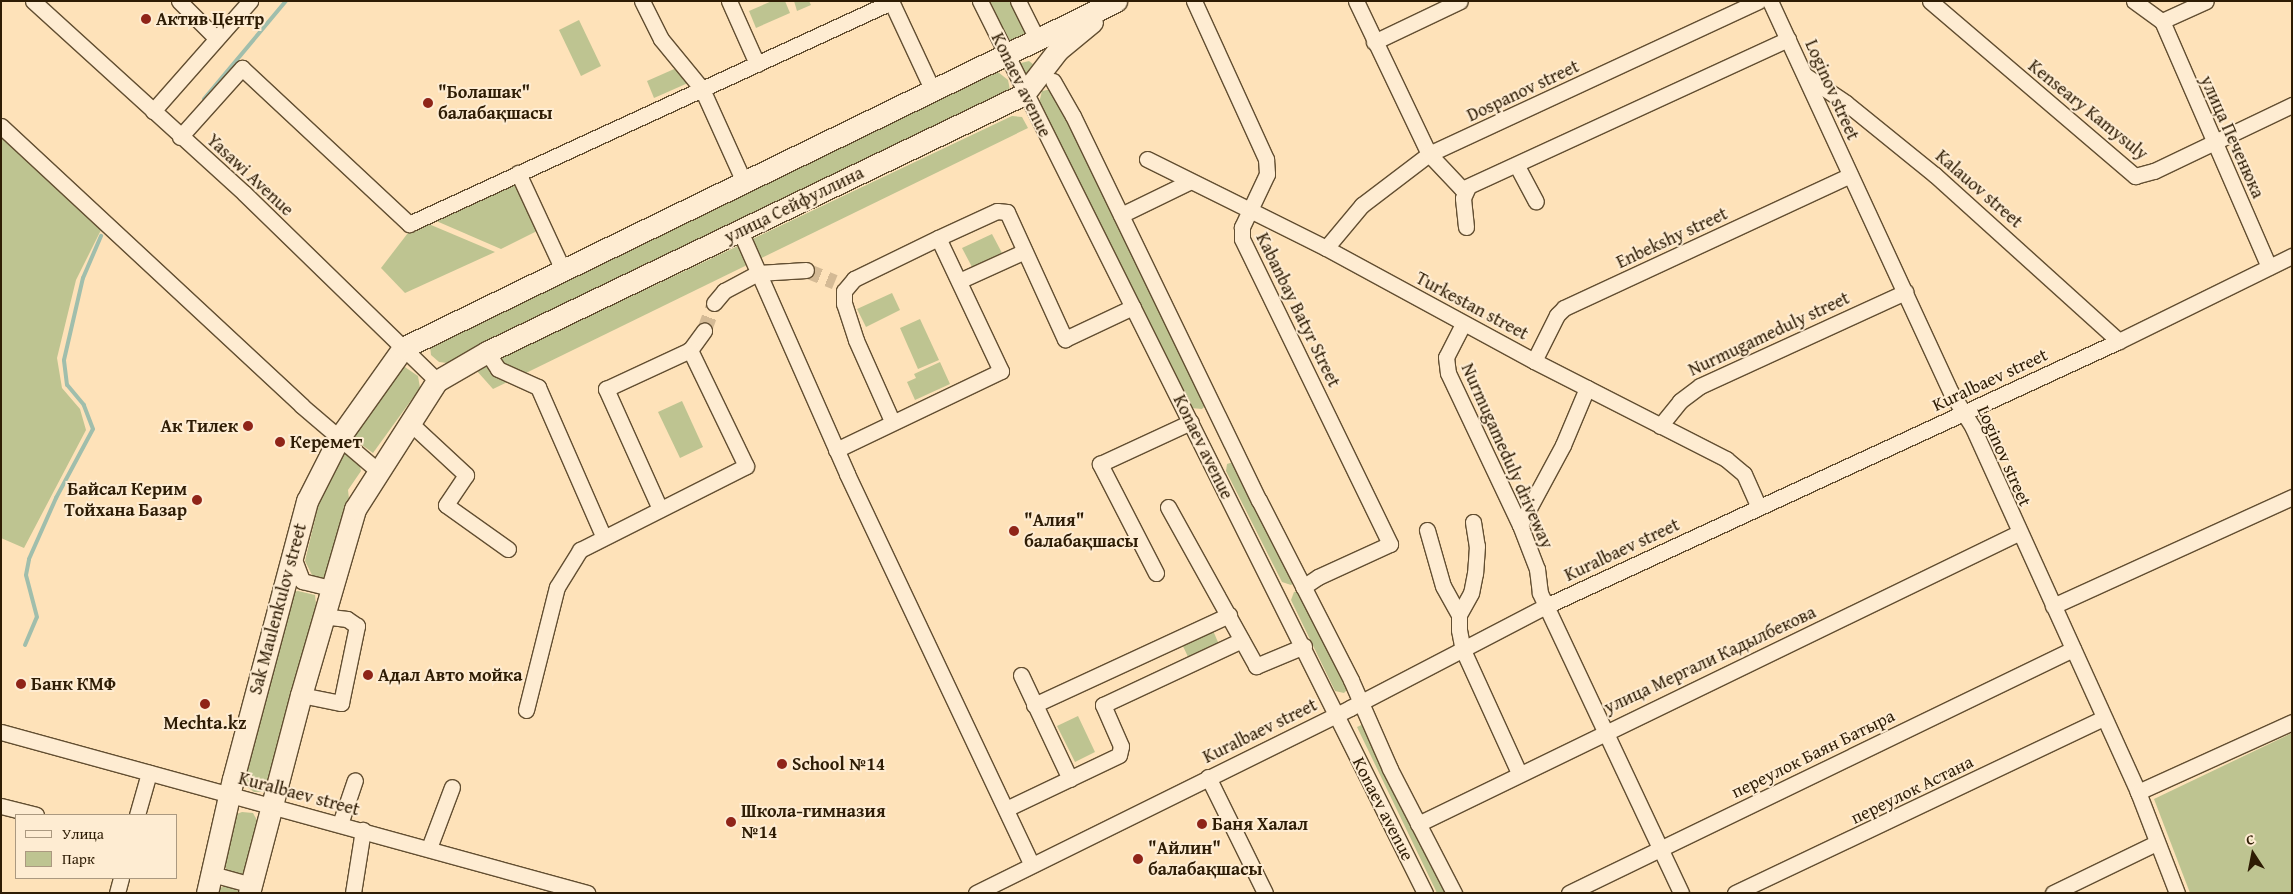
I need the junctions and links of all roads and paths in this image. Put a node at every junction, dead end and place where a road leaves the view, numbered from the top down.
1 (33, 1) edge
2 (179, 1) edge
3 (250, 1) edge
4 (642, 1) edge
5 (728, 1) edge
6 (980, 1) edge
7 (1018, 1) edge
8 (1116, 1) edge
9 (1127, 1) edge
10 (1194, 1) edge
11 (1356, 1) edge
12 (1460, 1) edge
13 (1758, 1) edge
14 (1770, 1) edge
15 (1930, 1) edge
16 (2134, 1) edge
17 (2206, 1) edge
18 (891, 2) edge
19 (2162, 21) junction
20 (216, 38) junction
21 (1037, 39) junction
22 (1788, 39) junction
23 (1374, 42) junction
24 (1006, 56) junction
25 (757, 64) junction
26 (1050, 74) junction
27 (1806, 76) junction
28 (702, 89) junction
29 (933, 91) junction
30 (1024, 94) junction
31 (2292, 105) edge
32 (153, 111) junction
33 (1, 126) edge
34 (180, 137) junction
35 (2214, 143) junction
36 (1429, 154) junction
37 (1147, 159) dead end
38 (1517, 166) junction
39 (518, 173) junction
40 (1850, 175) junction
41 (744, 182) junction
42 (1189, 182) junction
43 (1467, 189) junction
44 (1536, 201) dead end
45 (1250, 210) junction
46 (1121, 215) junction
47 (1466, 227) dead end
48 (740, 231) junction
49 (938, 238) junction
50 (1326, 248) junction
51 (1025, 252) junction
52 (2292, 256) edge
53 (2269, 267) junction
54 (562, 268) junction
55 (806, 270) tunnel mouth
56 (758, 273) junction
57 (960, 281) junction
58 (1905, 292) junction
59 (714, 304) tunnel mouth
60 (1133, 307) junction
61 (1463, 324) junction
62 (704, 331) tunnel mouth
63 (2119, 340) junction
64 (403, 348) junction
65 (690, 350) junction
66 (487, 352) junction
67 (1534, 361) junction
68 (438, 381) junction
69 (1588, 388) junction
70 (1965, 412) junction
71 (409, 422) junction
72 (892, 422) junction
73 (1191, 422) junction
74 (1660, 426) junction
75 (339, 438) junction
76 (836, 450) junction
77 (377, 470) junction
78 (2292, 497) edge
79 (1758, 506) junction
80 (1168, 507) dead end
81 (660, 509) junction
82 (1473, 522) dead end
83 (1520, 526) junction
84 (1428, 530) dead end
85 (2018, 533) junction
86 (603, 536) junction
87 (508, 549) dead end
88 (293, 556) junction
89 (1156, 573) dead end
90 (1303, 587) junction
91 (332, 588) junction
92 (1546, 606) junction
93 (2053, 606) junction
94 (1229, 615) junction
95 (1459, 615) junction
96 (324, 616) junction
97 (1242, 640) junction
98 (1304, 646) junction
99 (2073, 649) junction
100 (1463, 650) junction
101 (1021, 675) dead end
102 (301, 695) junction
103 (1360, 703) junction
104 (1034, 705) junction
105 (526, 710) dead end
106 (1336, 715) junction
107 (2104, 718) junction
108 (2292, 722) edge
109 (1, 732) edge
110 (1603, 732) junction
111 (149, 773) junction
112 (1519, 774) junction
113 (1208, 777) junction
114 (1070, 778) junction
115 (355, 780) dead end
116 (452, 787) dead end
117 (2138, 792) junction
118 (230, 795) junction
119 (1, 806) edge
120 (272, 807) junction
121 (1006, 809) junction
122 (32, 814) edge
123 (138, 814) edge
124 (340, 824) junction
125 (1418, 824) junction
126 (363, 830) junction
127 (2156, 842) junction
128 (430, 848) junction
129 (1659, 850) junction
130 (1031, 863) junction
131 (121, 879) edge
132 (209, 883) edge
133 (250, 891) edge
134 (117, 893) edge
135 (353, 893) edge
136 (588, 893) edge
137 (976, 893) edge
138 (1265, 893) edge
139 (1425, 893) edge
140 (1454, 893) edge
141 (1569, 893) edge
142 (1681, 893) edge
143 (1736, 893) edge
144 (2053, 893) edge
145 (2177, 893) edge

1 - 32 street, Yasawi Avenue
2 - 20 street
3 - 20 street
4 - 28 street
5 - 25 street
6 - 24 street, Konaev avenue
7 - 21 street, Konaev avenue
8 - 21 main road
9 - 26 main road, улица Сейфуллина
10 - 45 street, Kabanbay Batyr Street
11 - 23 street
12 - 23 street
13 - 36 street, Dospanov street
14 - 22 street, Loginov street
15 - 35 street, Kenseary Kamysuly
16 - 19 street
17 - 19 street
18 - 25 street
18 - 29 street
19 - 35 street, улица Печенюка
20 - 32 street
21 - 24 main road
21 - 26 main road, Konaev avenue
22 - 27 street, Loginov street
22 - 38 street
23 - 36 street
24 - 29 main road
24 - 30 street, Konaev avenue
25 - 28 street
26 - 30 main road, улица Сейфуллина
26 - 46 street, Konaev avenue
27 - 40 street, Loginov street
27 - 63 street, Kalauov street
28 - 39 street
28 - 41 street
29 - 41 main road
30 - 48 main road, улица Сейфуллина
30 - 60 street, Konaev avenue
31 - 35 street, Kenseary Kamysuly
32 - 34 street, Yasawi Avenue
33 - 75 street
34 - 39 street
34 - 64 street, Yasawi Avenue
35 - 53 street, улица Печенюка
36 - 43 street
36 - 50 street, Dospanov street
37 - 42 street, Turkestan street
38 - 43 street
38 - 44 street
39 - 54 street
40 - 58 street, Loginov street
40 - 67 street, Enbekshy street
41 - 54 main road
42 - 45 street, Turkestan street
42 - 46 street
43 - 47 street
45 - 50 street, Turkestan street
45 - 90 street, Kabanbay Batyr Street
46 - 90 street, Konaev avenue
48 - 56 street
48 - 66 main road, улица Сейфуллина
49 - 51 street
49 - 57 street
49 - 72 street
50 - 61 street, Turkestan street
51 - 57 street
51 - 60 street
52 - 53 street, Kuralbaev street
53 - 63 street, Kuralbaev street
54 - 64 main road
55 - 56 street
56 - 59 street
56 - 76 street
57 - 72 street
58 - 70 street, Loginov street
58 - 74 street, Nurmugameduly street
60 - 73 street, Konaev avenue
61 - 67 street, Turkestan street
61 - 83 street, Nurmugameduly driveway
62 - 65 street
63 - 70 street, Kuralbaev street
64 - 68 street, Yasawi Avenue
64 - 75 main road, Sak Maulenkulov street
65 - 81 street
65 - 81 street
66 - 68 main road, улица Сейфуллина
66 - 86 street
67 - 69 street, Turkestan street
68 - 71 main road
69 - 74 street, Turkestan street
69 - 83 street
70 - 79 street, Kuralbaev street
70 - 85 street, Loginov street
71 - 77 main road
71 - 87 street
72 - 76 street
73 - 89 street
73 - 98 street, Konaev avenue
74 - 79 street, Turkestan street
75 - 77 street
75 - 88 main road, Sak Maulenkulov street
76 - 121 street
77 - 91 main road
78 - 93 street
79 - 92 street, Kuralbaev street
80 - 94 street
81 - 86 street
82 - 95 street
83 - 92 street, Nurmugameduly driveway
84 - 95 street
85 - 93 street, Loginov street
85 - 110 street, улица Мергали Кадылбекова
86 - 105 street
88 - 91 street
88 - 118 main road, Sak Maulenkulov street
90 - 103 street, Konaev avenue
91 - 96 main road
92 - 100 street, Kuralbaev street
92 - 110 street, Nurmugameduly driveway
93 - 99 street, Loginov street
94 - 97 street
94 - 104 street
95 - 100 street
96 - 102 main road
96 - 102 street
97 - 98 street
97 - 114 street
98 - 106 street, Konaev avenue
99 - 107 street, Loginov street
99 - 129 street, переулок Баян Батыра
100 - 103 street, Kuralbaev street
100 - 112 street
101 - 104 street
102 - 120 main road
103 - 106 street, Kuralbaev street
103 - 125 street, Konaev avenue
104 - 114 street
106 - 113 street, Kuralbaev street
106 - 139 street, Konaev avenue
107 - 117 street, Loginov street
107 - 143 street, переулок Астана
108 - 117 street
109 - 111 street, Kuralbaev street
110 - 112 street, улица Мергали Кадылбекова
110 - 129 street, Nurmugameduly driveway
111 - 118 street, Kuralbaev street
111 - 123 street
112 - 125 street, улица Мергали Кадылбекова
113 - 130 street, Kuralbaev street
113 - 138 street
114 - 121 street
115 - 124 street
116 - 128 street
117 - 127 street, Loginov street
118 - 120 street, Kuralbaev street
118 - 132 main road, Sak Maulenkulov street
119 - 122 street
120 - 124 street, Kuralbaev street
120 - 133 main road
121 - 130 street
124 - 126 street, Kuralbaev street
125 - 140 street, Konaev avenue
126 - 128 street, Kuralbaev street
126 - 135 street
127 - 144 street
127 - 145 street, Loginov street
128 - 136 street, Kuralbaev street
129 - 141 street, переулок Баян Батыра
129 - 142 street, Nurmugameduly driveway
130 - 137 street, Kuralbaev street
131 - 134 street
132 - 133 street

